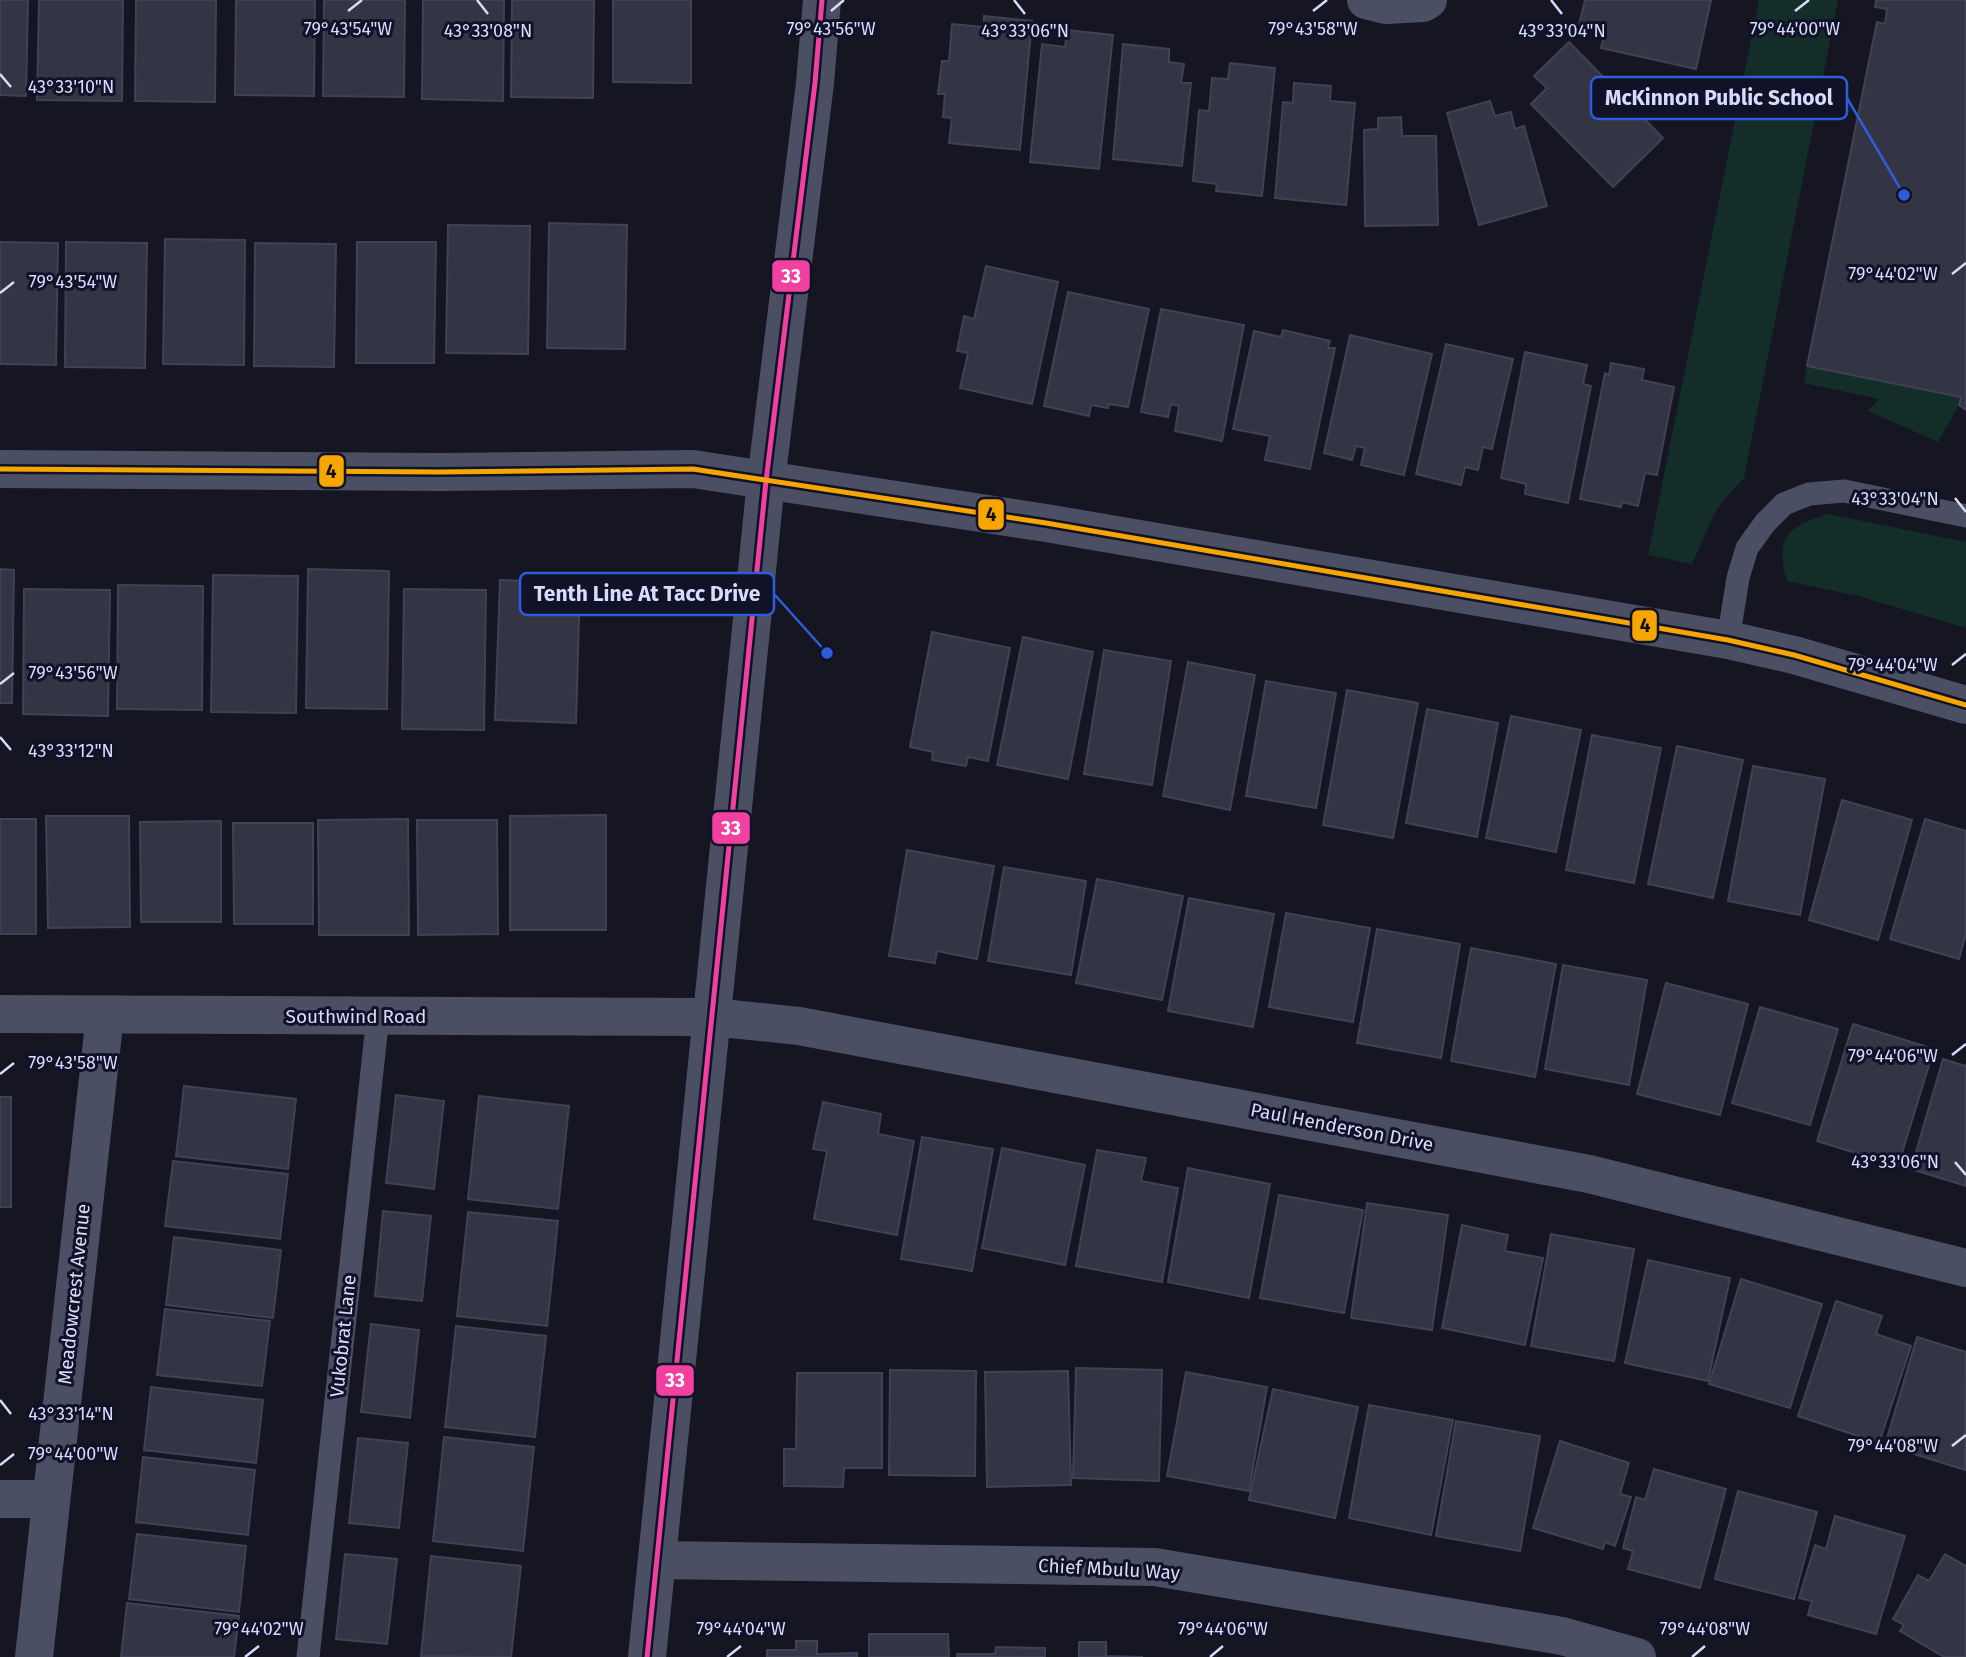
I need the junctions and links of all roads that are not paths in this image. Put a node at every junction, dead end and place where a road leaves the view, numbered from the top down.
1 (822, 0) edge
2 (1366, 0) edge
3 (1428, 0) edge
4 (0, 469) edge
5 (766, 481) junction
6 (1966, 516) edge
7 (1728, 640) junction
8 (1966, 705) edge
9 (0, 1014) edge
10 (105, 1015) junction
11 (378, 1016) junction
12 (712, 1017) junction
13 (1966, 1268) edge
14 (0, 1499) edge
15 (51, 1499) junction
16 (657, 1560) junction
17 (34, 1657) edge
18 (308, 1657) edge
19 (647, 1657) edge
20 (1637, 1657) edge

1 - 5 street
2 - 3 street
4 - 5 street
5 - 7 street
5 - 12 street
6 - 7 lane
7 - 8 street
9 - 10 street, Southwind Road
10 - 11 street, Southwind Road
10 - 15 street, Meadowcrest Avenue
11 - 12 street, Southwind Road
11 - 18 lane, Vukobrat Lane
12 - 13 street, Paul Henderson Drive
12 - 16 street
14 - 15 street
15 - 17 street, Meadowcrest Avenue
16 - 19 street
16 - 20 street, Chief Mbulu Way

